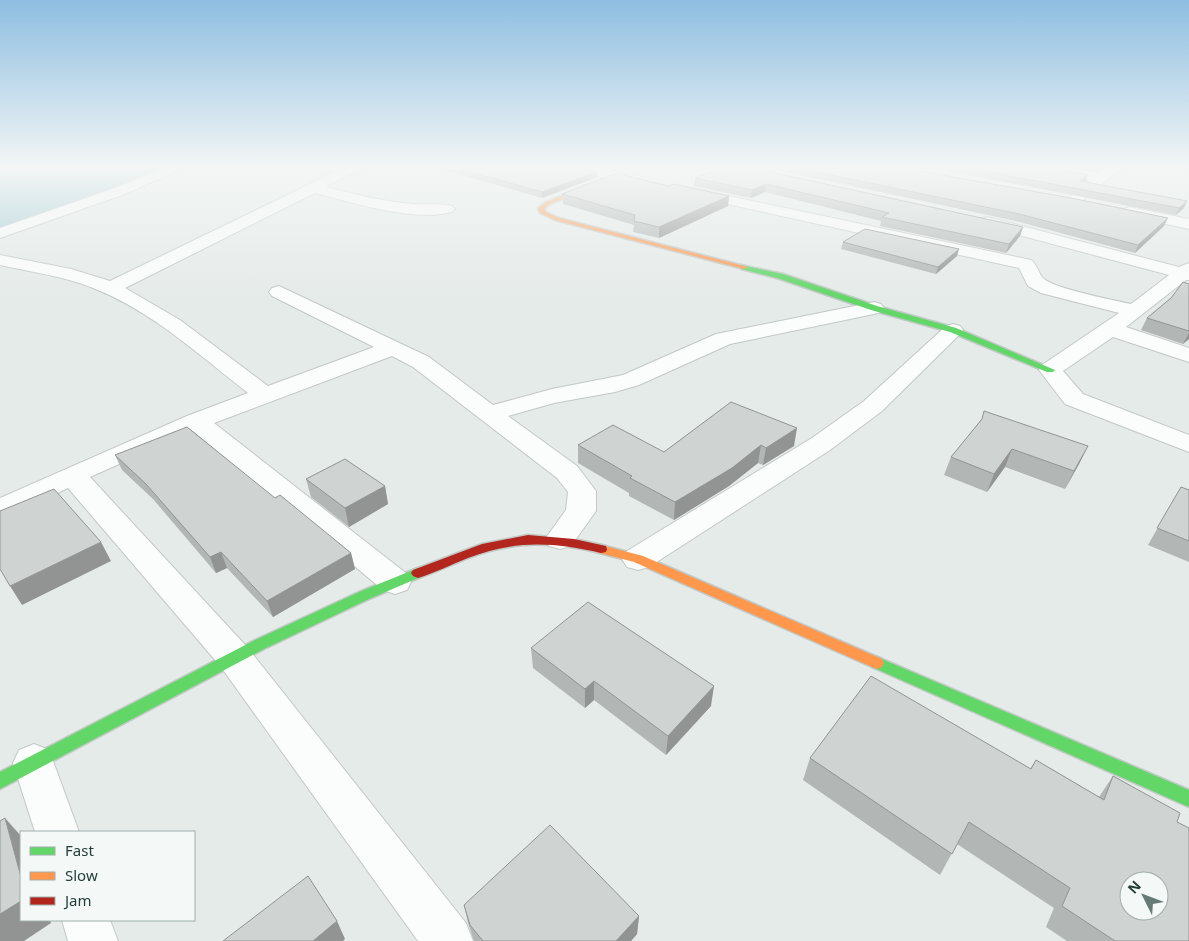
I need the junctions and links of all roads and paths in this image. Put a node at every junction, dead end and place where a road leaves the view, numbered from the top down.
1 (63, 211) edge
2 (267, 211) edge
3 (542, 211) edge
4 (780, 211) edge
5 (1126, 211) edge
6 (972, 219) edge
7 (1189, 224) edge
8 (0, 233) edge
9 (0, 260) edge
10 (1187, 272) edge
11 (111, 288) junction
12 (280, 292) dead end
13 (874, 308) junction
14 (1135, 311) junction
15 (953, 330) junction
16 (1111, 330) junction
17 (393, 348) junction
18 (1189, 355) edge
19 (1050, 370) junction
20 (266, 396) junction
21 (490, 413) junction
22 (196, 421) junction
23 (1189, 444) edge
24 (72, 475) junction
25 (0, 509) edge
26 (560, 539) junction
27 (638, 558) junction
28 (395, 582) junction
29 (234, 657) junction
30 (17, 772) edge
31 (1189, 799) edge
32 (56, 831) edge
33 (86, 921) edge
34 (93, 941) edge
35 (448, 941) edge

1 - 8 street
2 - 11 street
3 - 13 street
4 - 14 street
5 - 7 street
6 - 10 street
9 - 11 street
10 - 14 street
11 - 20 street
12 - 17 street
13 - 15 street
13 - 21 street
14 - 16 street
15 - 19 street
15 - 27 street
16 - 18 street
16 - 19 street
17 - 20 street
17 - 21 street
19 - 23 street
20 - 22 street
21 - 26 street
22 - 24 street
22 - 28 street
24 - 25 street
24 - 29 street
26 - 27 street
26 - 28 street
27 - 31 street
28 - 29 street
29 - 30 street
29 - 35 street
30 - 32 street
33 - 34 street

